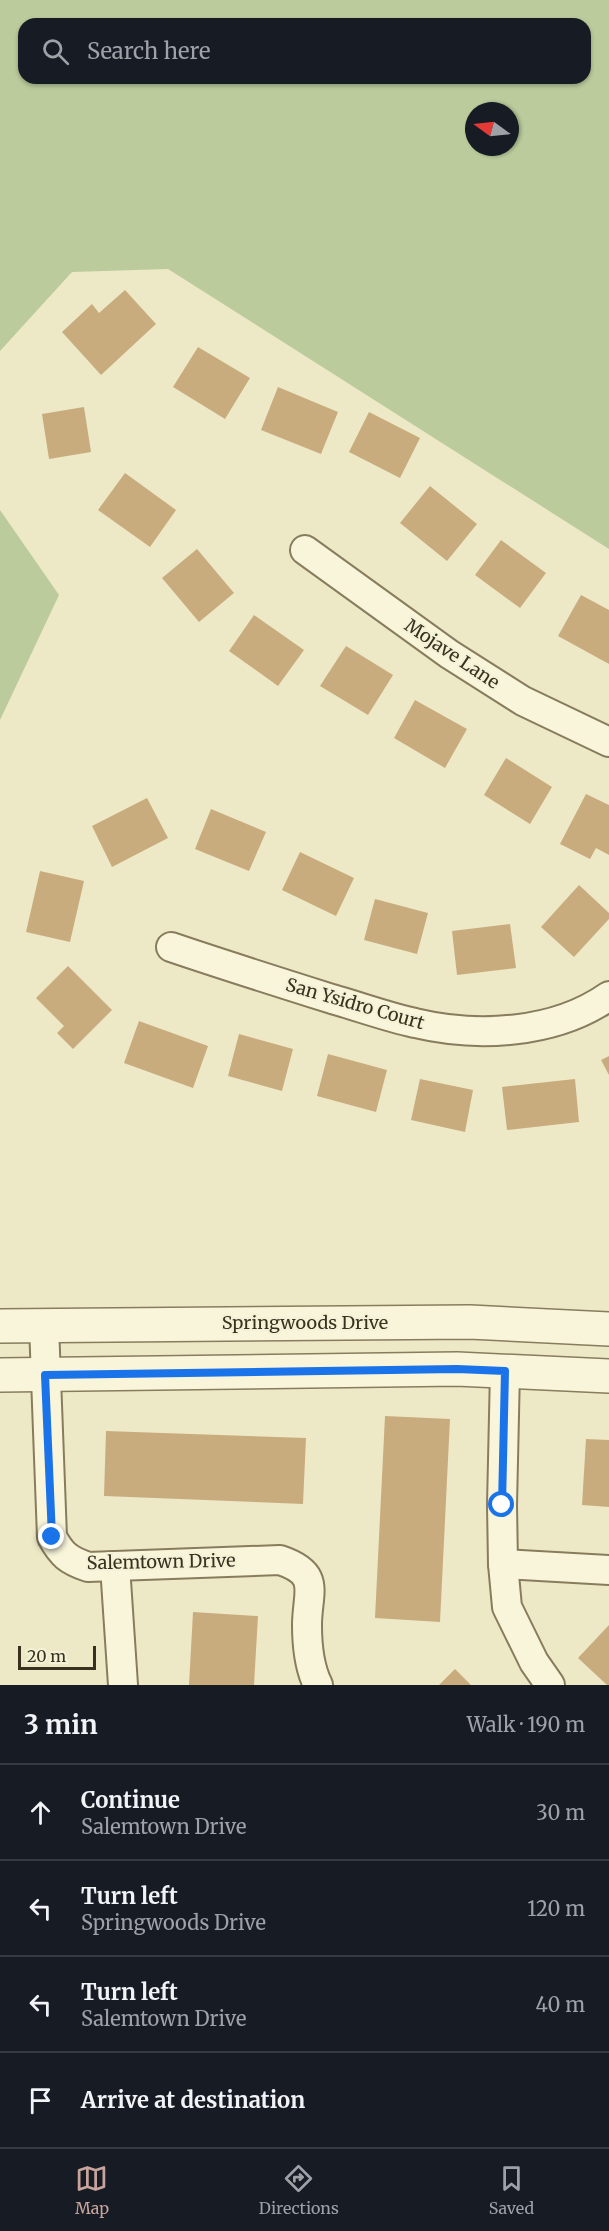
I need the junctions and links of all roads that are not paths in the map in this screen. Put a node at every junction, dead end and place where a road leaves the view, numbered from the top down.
1 (305, 550) dead end
2 (609, 742) edge
3 (171, 947) dead end
4 (609, 996) edge
5 (44, 1325) junction
6 (0, 1326) edge
7 (609, 1329) edge
8 (505, 1371) junction
9 (45, 1375) junction
10 (0, 1376) edge
11 (609, 1376) edge
12 (503, 1564) junction
13 (115, 1566) junction
14 (609, 1570) edge
15 (123, 1685) edge
16 (318, 1685) edge
17 (550, 1685) edge

1 - 2 street, Mojave Lane
3 - 4 street, San Ysidro Court
5 - 6 street, Springwoods Drive
5 - 7 street, Springwoods Drive
5 - 9 street, Salemtown Drive
8 - 9 street
8 - 11 street
8 - 12 street
9 - 10 street
9 - 13 street, Salemtown Drive
12 - 14 street
12 - 17 street
13 - 15 street
13 - 16 street, Salemtown Drive

